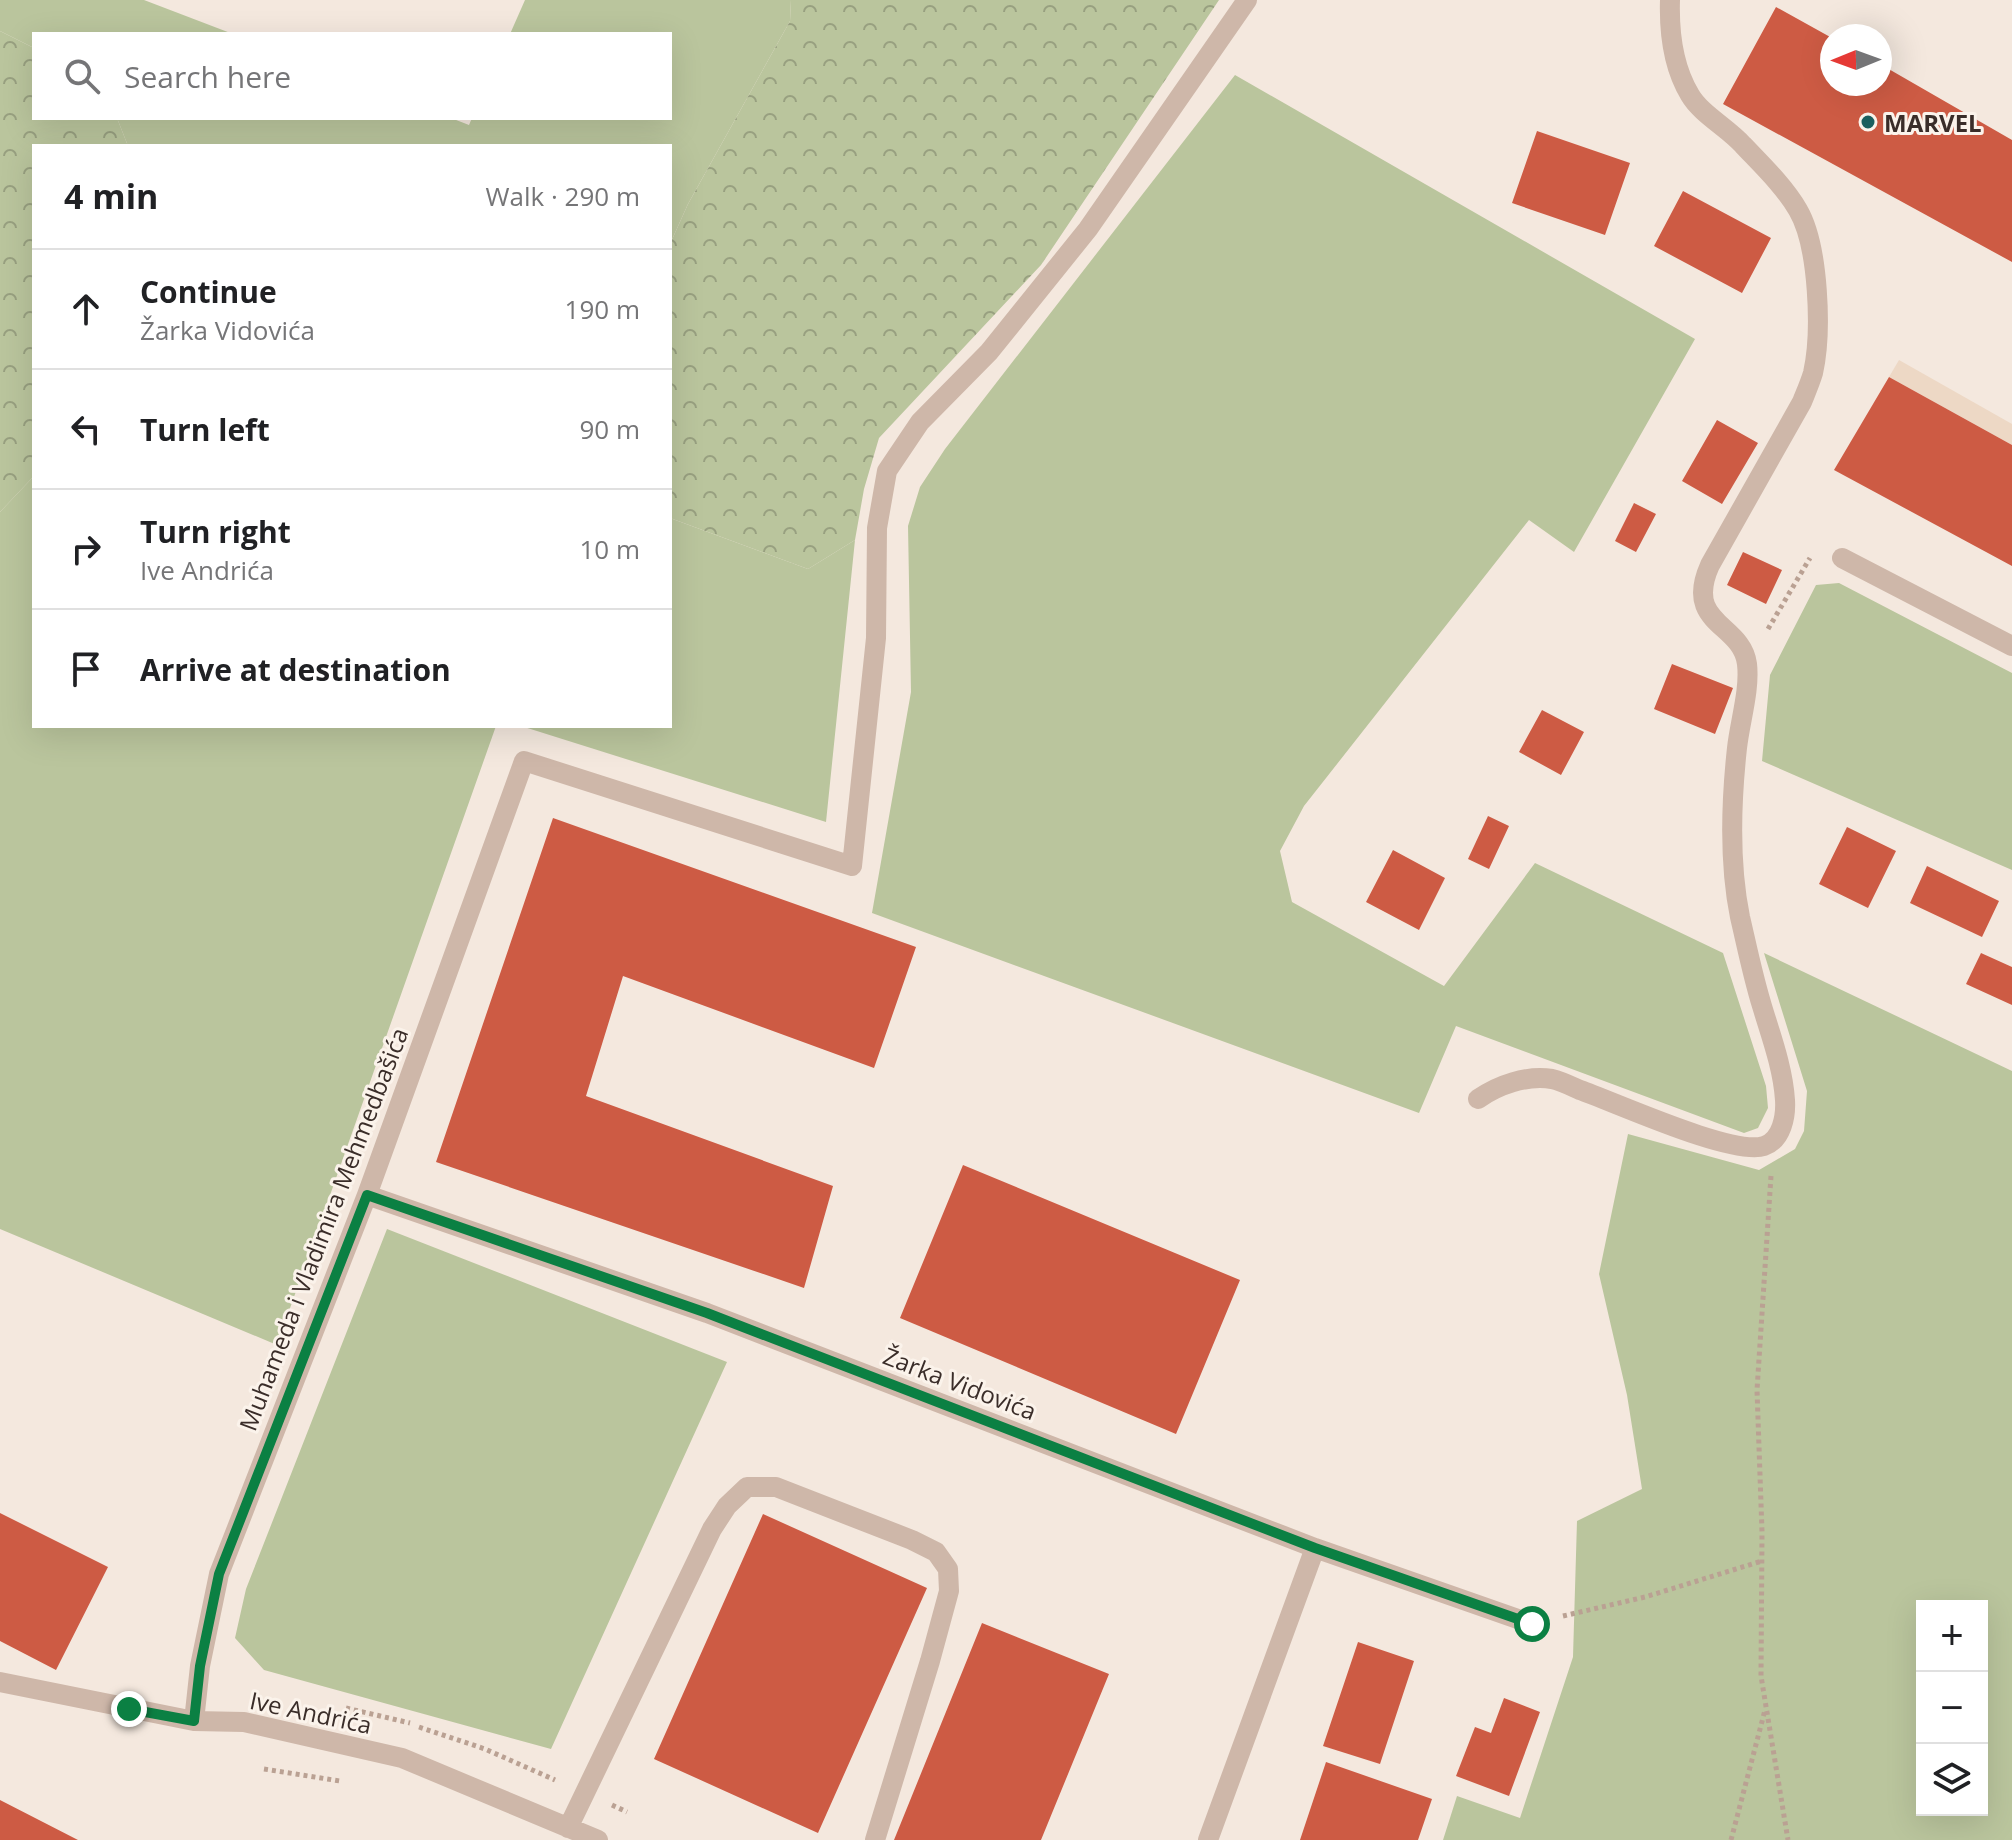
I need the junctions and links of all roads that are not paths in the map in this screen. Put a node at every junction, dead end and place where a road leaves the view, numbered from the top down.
1 (1247, 0) edge
2 (1670, 0) edge
3 (1842, 558) road end
4 (2012, 646) edge
5 (1478, 1099) dead end
6 (367, 1195) junction
7 (1315, 1548) junction
8 (1532, 1624) road end
9 (0, 1682) edge
10 (194, 1721) junction
11 (568, 1828) junction
12 (598, 1840) edge
13 (875, 1840) edge
14 (1208, 1840) edge

1 - 6 street, Muhameda i Vladimira Mehmedbašića
2 - 5 street
3 - 4 street
6 - 7 street, Žarka Vidovića
6 - 10 street, Muhameda i Vladimira Mehmedbašića
7 - 8 street, Žarka Vidovića
7 - 14 street
9 - 10 street, Ive Andrića
10 - 11 street, Ive Andrića
11 - 12 street, Ive Andrića
11 - 13 street

